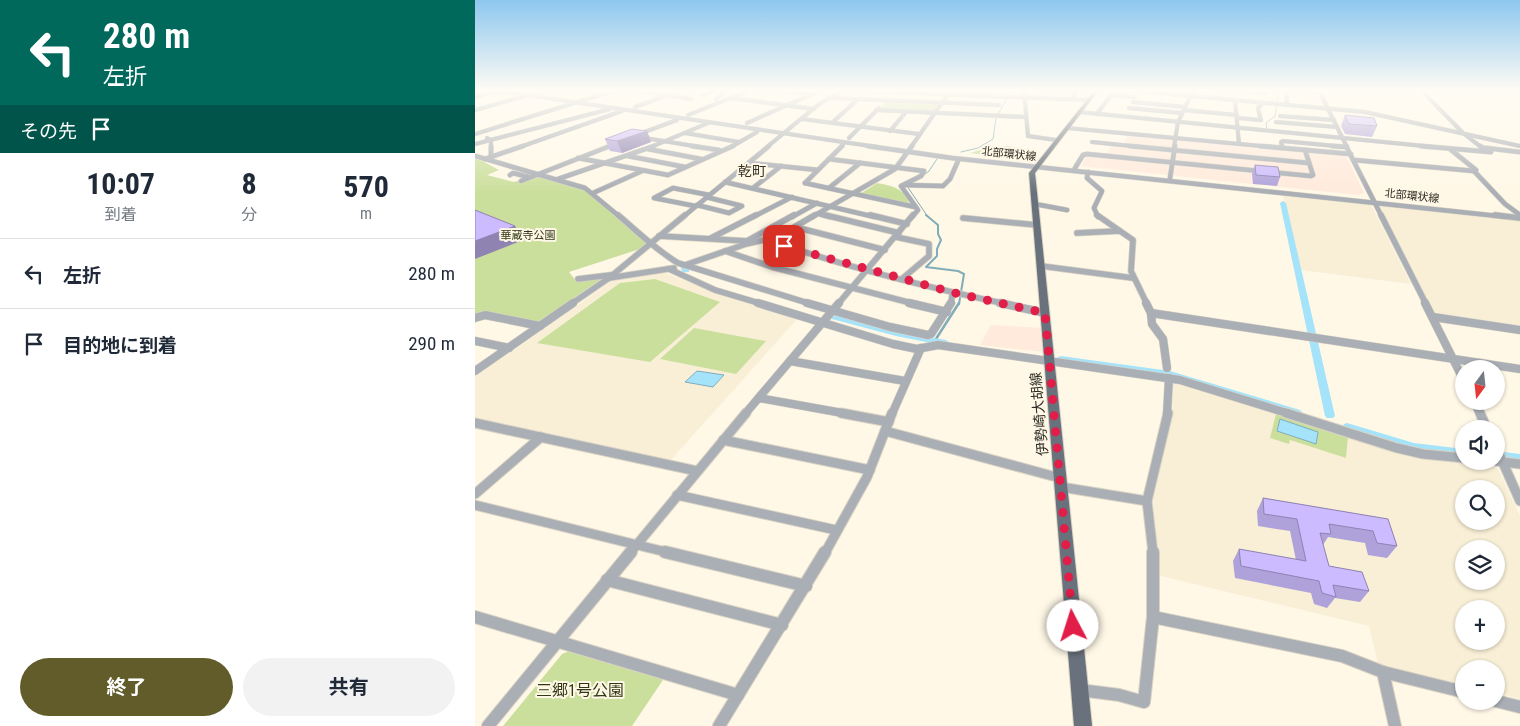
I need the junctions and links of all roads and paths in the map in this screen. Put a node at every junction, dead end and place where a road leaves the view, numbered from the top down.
1 (505, 125) edge
2 (549, 125) edge
3 (582, 125) edge
4 (664, 125) edge
5 (708, 125) edge
6 (727, 125) junction
7 (751, 125) joint
8 (792, 125) edge
9 (846, 125) edge
10 (895, 125) edge
11 (926, 125) edge
12 (1027, 125) edge
13 (1069, 125) edge
14 (1119, 125) edge
15 (1178, 125) edge
16 (1206, 125) edge
17 (1237, 125) edge
18 (1297, 125) edge
19 (1304, 125) edge
20 (1423, 125) edge
21 (1456, 125) edge
22 (1311, 126) junction
23 (861, 127) junction
24 (1337, 127) joint
25 (1067, 128) junction
26 (1237, 129) junction
27 (890, 131) junction
28 (1099, 131) junction
29 (759, 132) junction
30 (1115, 132) junction
31 (686, 133) junction
32 (780, 133) junction
33 (475, 134) edge
34 (919, 134) junction
35 (1465, 134) junction
36 (1315, 135) junction
37 (849, 138) dead end
38 (1176, 138) junction
39 (1343, 138) junction
40 (491, 140) junction
41 (1056, 140) junction
42 (666, 141) junction
43 (619, 142) edge
44 (739, 142) junction
45 (1092, 142) junction
46 (475, 144) edge
47 (1239, 144) junction
48 (843, 145) junction
49 (1520, 146) edge
50 (1347, 147) junction
51 (1282, 148) junction
52 (1484, 148) junction
53 (648, 149) junction
54 (1450, 149) junction
55 (720, 150) junction
56 (1174, 150) junction
57 (1305, 150) junction
58 (907, 152) junction
59 (1520, 152) edge
60 (1085, 154) junction
61 (1351, 154) junction
62 (475, 156) edge
63 (628, 156) junction
64 (491, 157) junction
65 (578, 158) junction
66 (701, 159) junction
67 (829, 159) junction
68 (483, 160) junction
69 (1354, 160) junction
70 (958, 161) junction
71 (606, 163) junction
72 (749, 163) junction
73 (861, 163) junction
74 (1173, 163) junction
75 (1309, 163) junction
76 (1011, 164) junction
77 (1036, 165) junction
78 (781, 166) junction
79 (685, 167) junction
80 (1075, 168) junction
81 (895, 169) junction
82 (642, 170) junction
83 (818, 170) junction
84 (1474, 171) junction
85 (1088, 172) junction
86 (539, 173) junction
87 (510, 175) dead end
88 (529, 177) junction
89 (1171, 178) junction
90 (560, 179) junction
91 (521, 181) dead end
92 (725, 182) junction
93 (902, 184) junction
94 (753, 188) junction
95 (829, 188) junction
96 (593, 193) junction
97 (854, 193) junction
98 (708, 196) junction
99 (792, 197) junction
100 (1374, 201) junction
101 (817, 203) junction
102 (1035, 204) junction
103 (696, 205) junction
104 (831, 206) junction
105 (915, 207) junction
106 (1067, 210) dead end
107 (819, 214) junction
108 (1520, 216) edge
109 (963, 218) dead end
110 (907, 224) junction
111 (1037, 225) junction
112 (795, 227) junction
113 (1119, 231) junction
114 (1077, 233) dead end
115 (897, 235) junction
116 (659, 236) junction
117 (709, 239) junction
118 (769, 240) junction
119 (650, 243) junction
120 (885, 250) junction
121 (725, 251) junction
122 (684, 265) junction
123 (1041, 266) junction
124 (869, 268) junction
125 (669, 269) junction
126 (611, 276) junction
127 (903, 278) junction
128 (1133, 278) junction
129 (578, 279) dead end
130 (851, 289) junction
131 (955, 293) junction
132 (833, 311) junction
133 (947, 312) junction
134 (1045, 313) junction
135 (1151, 313) junction
136 (1433, 317) junction
137 (475, 318) edge
138 (823, 323) junction
139 (540, 326) junction
140 (1520, 330) edge
141 (475, 341) edge
142 (509, 348) junction
143 (921, 348) junction
144 (1453, 359) junction
145 (789, 361) junction
146 (1049, 361) junction
147 (1455, 363) edge
148 (1167, 368) dead end
149 (1520, 370) edge
150 (475, 371) edge
151 (1169, 378) junction
152 (905, 381) junction
153 (759, 398) junction
154 (475, 423) edge
155 (887, 427) junction
156 (541, 437) junction
157 (723, 440) junction
158 (1455, 457) edge
159 (1505, 458) edge
160 (1520, 464) edge
161 (1505, 469) edge
162 (870, 470) junction
163 (697, 471) junction
164 (1060, 483) junction
165 (475, 494) edge
166 (677, 495) junction
167 (1147, 501) junction
168 (1520, 501) edge
169 (475, 505) edge
170 (836, 530) junction
171 (636, 544) junction
172 (607, 580) junction
173 (806, 586) junction
174 (1153, 616) junction
175 (475, 617) edge
176 (782, 625) junction
177 (558, 640) junction
178 (1383, 672) junction
179 (1080, 690) junction
180 (1455, 690) edge
181 (738, 694) junction
182 (1505, 703) edge
183 (1520, 707) edge
184 (489, 726) edge
185 (719, 726) edge
186 (1083, 726) edge
187 (1395, 726) edge

1 - 33 street
2 - 40 street
3 - 64 street
4 - 42 street
5 - 31 street
6 - 7 street, 北部環状線
6 - 29 street
6 - 32 street, 北部環状線
7 - 32 street, 北部環状線
8 - 32 street
9 - 23 street
10 - 27 street
11 - 34 street
12 - 41 street
13 - 25 main road
14 - 30 street
15 - 38 street
16 - 26 street
17 - 26 street
18 - 22 street
19 - 22 street
20 - 35 street
21 - 35 street
22 - 24 street
22 - 36 street
23 - 27 street
23 - 37 street
24 - 39 street
25 - 28 street
25 - 41 main road
26 - 36 street
26 - 47 street
27 - 34 street
28 - 30 street
28 - 45 street
29 - 32 street
29 - 44 street
30 - 38 street
31 - 42 street
31 - 44 street
32 - 48 street
32 - 58 street, 北部環状線
32 - 72 street
33 - 40 street
34 - 58 street
35 - 49 street
35 - 52 street
36 - 39 street
38 - 47 street
38 - 56 street
39 - 50 street
39 - 54 street
40 - 46 street
40 - 64 street
41 - 77 main road
42 - 53 street
42 - 55 street
42 - 71 street
43 - 65 street
44 - 55 street
45 - 56 street
45 - 60 street
47 - 51 street
48 - 58 street
48 - 67 street
50 - 51 street
50 - 61 street
51 - 57 street
52 - 54 street
52 - 59 street
53 - 63 street
53 - 66 street
54 - 84 street
55 - 66 street
56 - 74 street
56 - 75 street
57 - 61 street
57 - 75 street
58 - 70 street
58 - 76 street, 北部環状線
58 - 77 street, 北部環状線
58 - 81 street
60 - 74 street
60 - 80 street
61 - 69 street
62 - 68 street
63 - 71 street
63 - 79 street
64 - 68 street
65 - 71 street
65 - 86 street
66 - 79 street
67 - 73 street
67 - 83 street
68 - 86 street
69 - 84 street
69 - 100 street
70 - 76 street
70 - 93 street
71 - 82 street
71 - 90 street
72 - 78 street
72 - 92 street
73 - 81 street
73 - 95 street
74 - 75 street
74 - 89 street
76 - 77 street, 北部環状線
77 - 80 street, 北部環状線
77 - 85 street, 北部環状線
77 - 102 main road, 伊勢崎大胡線
78 - 83 street
78 - 94 street
79 - 82 street
80 - 89 street, 北部環状線
81 - 93 street
81 - 97 street
82 - 96 street
83 - 95 street
84 - 108 street
85 - 100 street, 北部環状線
85 - 113 street
86 - 88 street
86 - 90 street
87 - 88 street
88 - 91 street
89 - 100 street, 北部環状線
90 - 96 street
92 - 94 street
92 - 98 street
93 - 105 street
94 - 99 street
95 - 97 street
96 - 119 street
97 - 104 street
97 - 105 street
98 - 103 street
98 - 103 street
98 - 103 street
99 - 101 street
99 - 117 street
100 - 108 street, 北部環状線
100 - 136 street
101 - 104 street
101 - 117 street
102 - 106 street
102 - 111 main road, 伊勢崎大胡線
103 - 116 street
104 - 107 street
104 - 110 street
105 - 110 street
107 - 112 street
107 - 115 street
109 - 111 street
110 - 115 street
111 - 123 main road, 伊勢崎大胡線
112 - 118 street
112 - 120 street
113 - 114 street
113 - 128 street
115 - 120 street
115 - 127 street
116 - 117 street
116 - 119 street
118 - 121 street
118 - 124 street
119 - 122 street
119 - 126 street
120 - 124 street
121 - 122 street
121 - 130 street
122 - 125 street
122 - 132 street
123 - 128 street
123 - 134 main road, 伊勢崎大胡線
124 - 127 street
124 - 130 street
125 - 126 street
125 - 138 street
126 - 129 street
126 - 139 street
127 - 131 street
128 - 135 street
130 - 132 street
130 - 133 street
131 - 133 street
131 - 134 street
132 - 133 street
132 - 138 street
134 - 146 main road, 伊勢崎大胡線
135 - 144 street
135 - 148 street
136 - 140 street
136 - 144 street
137 - 139 street
138 - 143 street
138 - 145 street
139 - 142 street
141 - 142 street
142 - 150 street
143 - 146 street
143 - 152 street
144 - 147 street
144 - 149 street
145 - 152 street
145 - 153 street
146 - 151 street
146 - 164 main road, 伊勢崎大胡線
151 - 158 street
151 - 167 street
152 - 155 street
153 - 155 street
153 - 157 street
154 - 156 street
155 - 162 street
155 - 164 street
156 - 163 street
156 - 165 street
157 - 162 street
157 - 163 street
159 - 160 street
161 - 168 street
162 - 170 street
163 - 166 street
164 - 167 street
164 - 179 main road, 伊勢崎大胡線
166 - 170 street
166 - 171 street
167 - 174 street
169 - 171 street
170 - 173 street
171 - 172 street
171 - 173 street
172 - 176 street
172 - 177 street
173 - 176 street
174 - 178 street
174 - 179 street
175 - 177 street
176 - 181 street
177 - 181 street
177 - 184 street
178 - 180 street
178 - 187 street
179 - 186 main road, 伊勢崎大胡線
181 - 185 street
182 - 183 street

